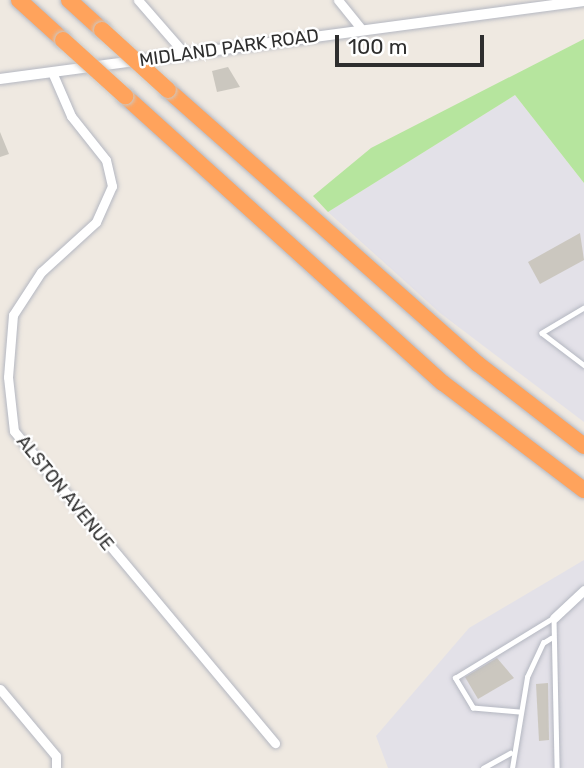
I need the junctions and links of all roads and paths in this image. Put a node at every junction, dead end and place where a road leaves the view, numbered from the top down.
1 (19, 0) edge
2 (69, 0) edge
3 (138, 0) edge
4 (338, 0) edge
5 (584, 1) edge
6 (362, 30) junction
7 (185, 54) junction
8 (52, 72) junction
9 (0, 79) edge
10 (584, 308) edge
11 (584, 365) edge
12 (584, 446) edge
13 (584, 490) edge
14 (584, 590) edge
15 (554, 618) junction
16 (551, 638) junction
17 (0, 689) edge
18 (519, 712) junction
19 (275, 743) dead end
20 (510, 753) junction
21 (57, 768) edge
22 (483, 768) edge
23 (512, 768) edge
24 (557, 768) edge

1 - 13 highway, bridge
2 - 12 highway, bridge
3 - 7 street
4 - 6 street
5 - 6 street, MIDLAND PARK ROAD
6 - 7 street, MIDLAND PARK ROAD
7 - 8 street, MIDLAND PARK ROAD
8 - 9 street, MIDLAND PARK ROAD
8 - 19 street, ALSTON AVENUE
10 - 11 lane
14 - 15 street
15 - 16 lane
15 - 18 lane
16 - 18 lane
16 - 24 lane
17 - 21 street
18 - 20 lane
20 - 22 lane
20 - 23 lane

